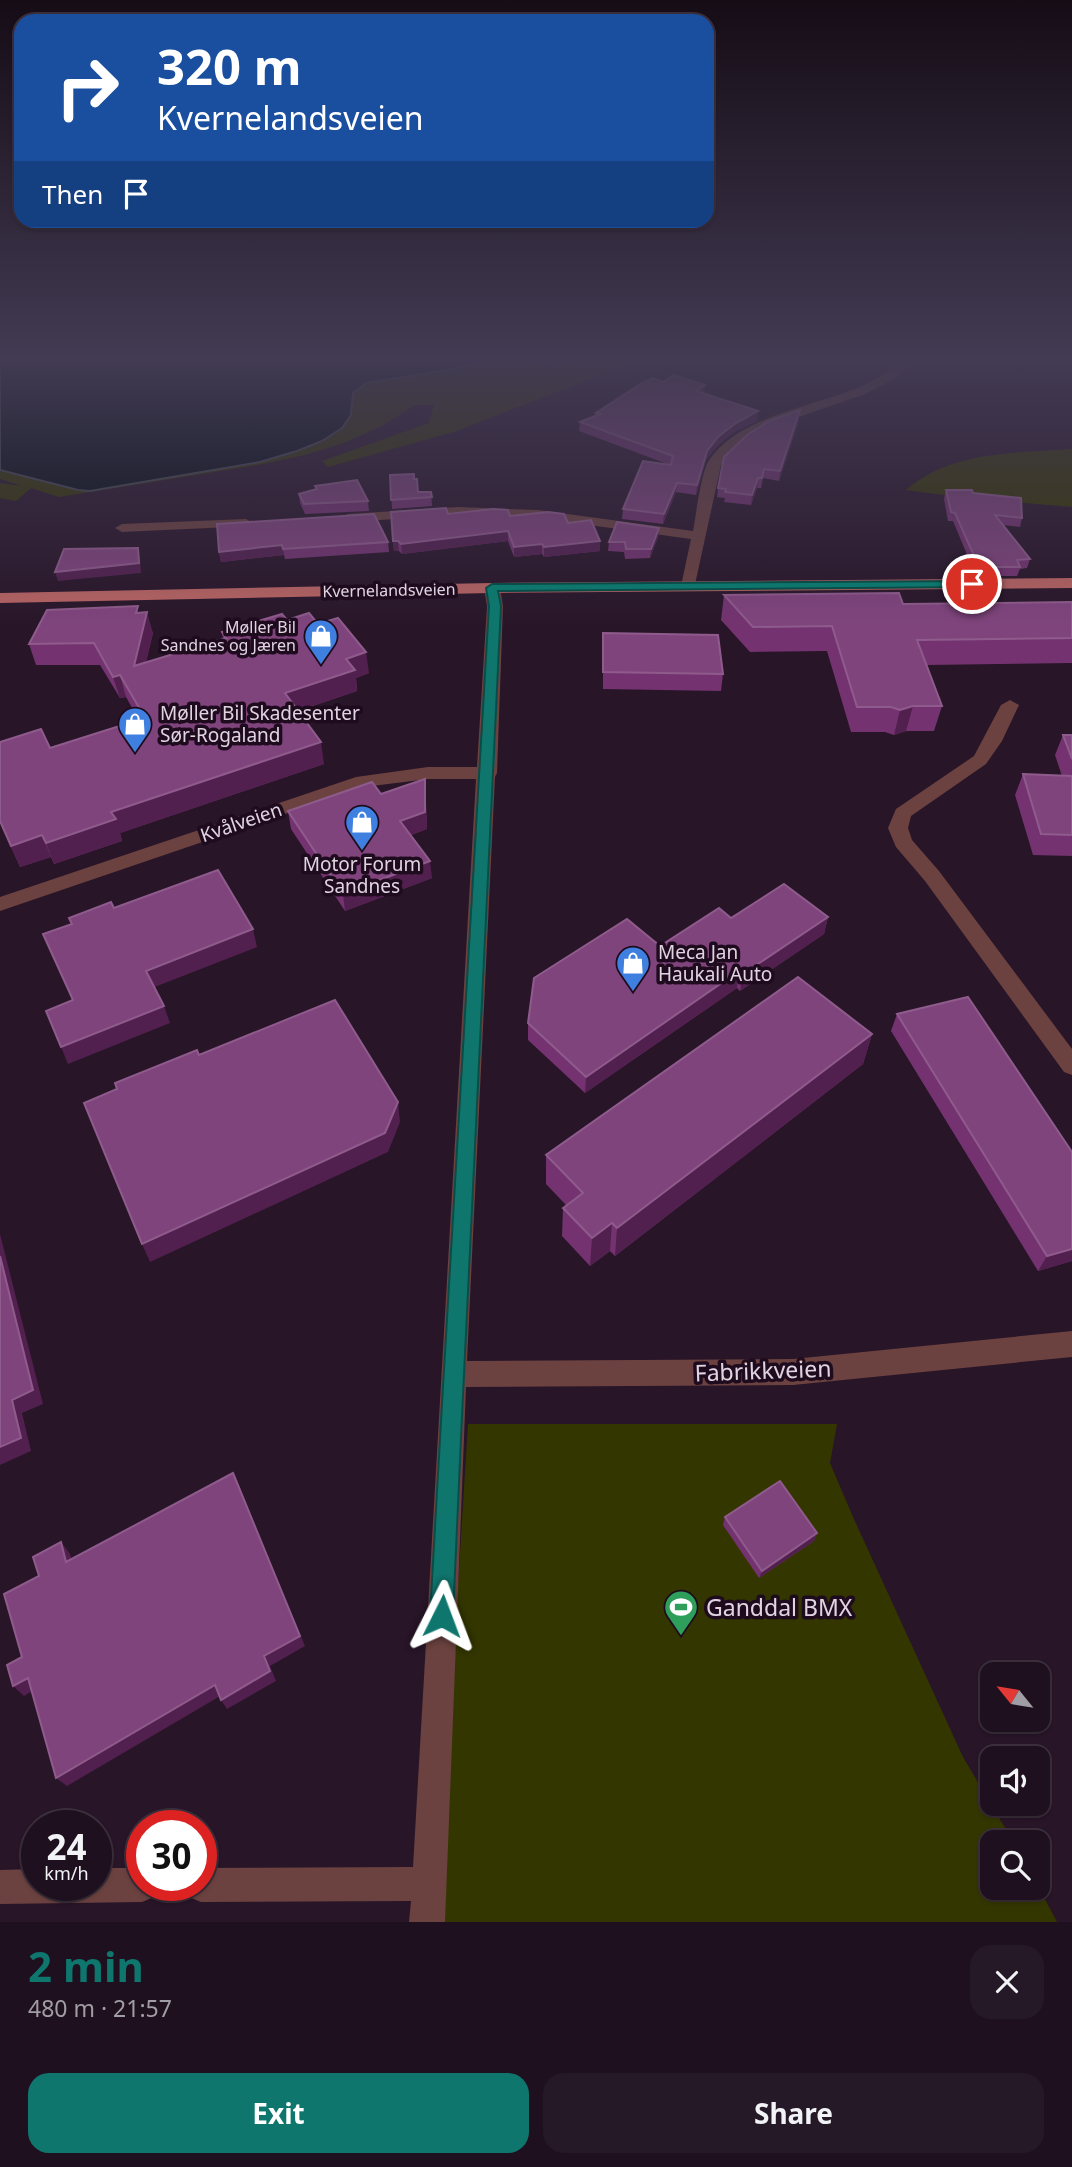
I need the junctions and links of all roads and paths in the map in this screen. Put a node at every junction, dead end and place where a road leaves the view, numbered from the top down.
1 (727, 451) edge
2 (333, 519) edge
3 (267, 522) edge
4 (122, 528) dead end
5 (698, 536) junction
6 (1072, 583) edge
7 (689, 586) junction
8 (492, 588) junction
9 (0, 598) edge
10 (1010, 705) dead end
11 (488, 773) junction
12 (0, 904) edge
13 (1072, 1066) edge
14 (1072, 1344) edge
15 (453, 1374) junction
16 (429, 1884) junction
17 (126, 1885) edge
18 (217, 1885) edge
19 (0, 1887) edge
20 (427, 1922) edge

1 - 5 street
2 - 5 street
3 - 4 street
5 - 7 street
6 - 7 main road, Kvernelandsveien
7 - 8 main road, Kvernelandsveien
8 - 9 main road, Kvernelandsveien
8 - 11 street
10 - 13 street
11 - 12 street, Kvålveien
11 - 15 street
14 - 15 street, Fabrikkveien
15 - 16 street
16 - 18 street
16 - 20 street
17 - 19 street

